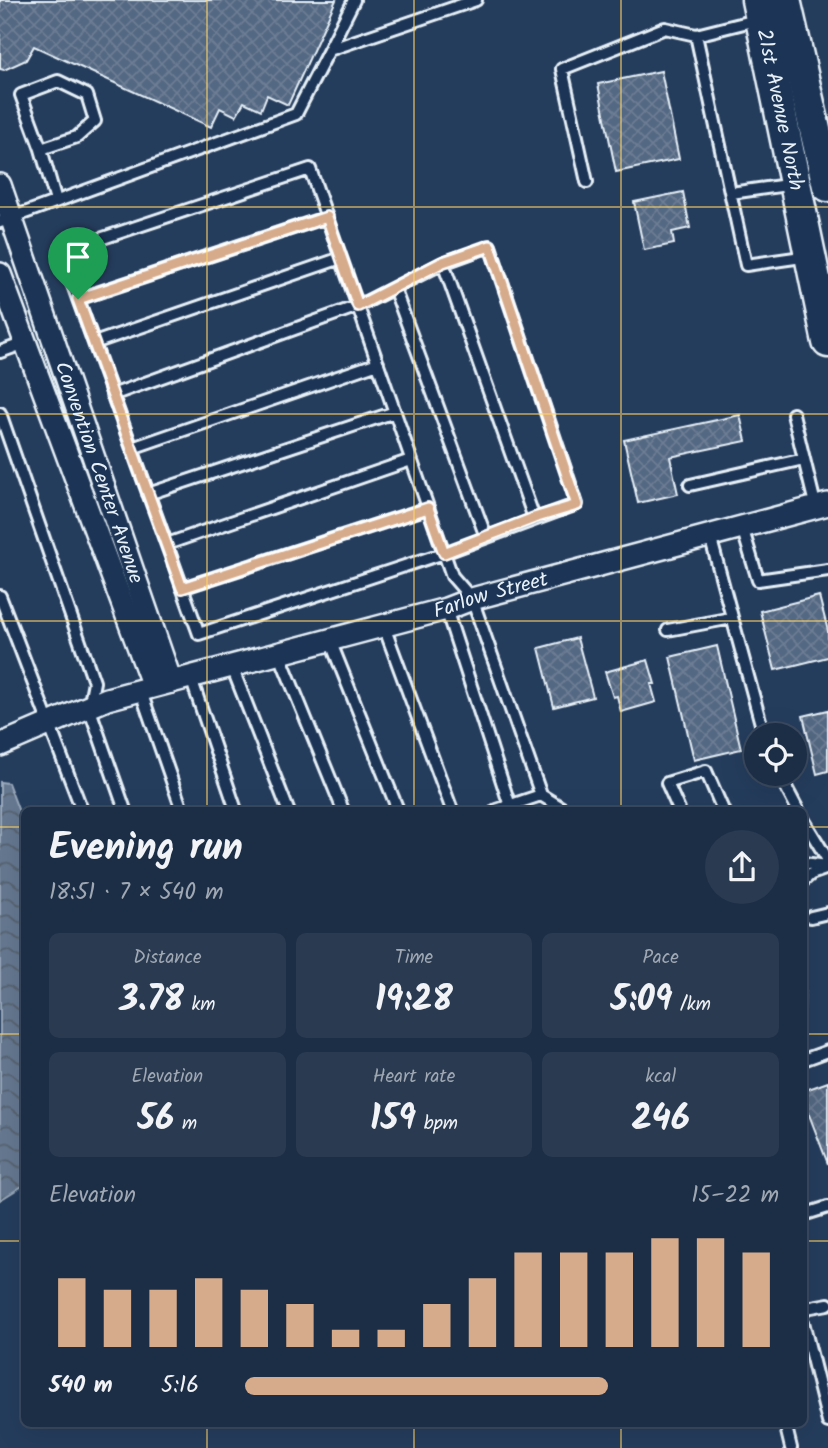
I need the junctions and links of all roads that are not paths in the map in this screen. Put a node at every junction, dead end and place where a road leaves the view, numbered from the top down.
1 (354, 0) edge
2 (476, 0) edge
3 (785, 0) edge
4 (760, 9) edge
5 (696, 35) junction
6 (329, 50) junction
7 (41, 149) junction
8 (587, 182) dead end
9 (796, 184) junction
10 (0, 185) edge
11 (828, 186) edge
12 (731, 193) junction
13 (56, 201) junction
14 (327, 217) junction
15 (6, 219) edge
16 (810, 256) junction
17 (341, 258) junction
18 (443, 262) junction
19 (0, 274) edge
20 (394, 288) junction
21 (78, 299) junction
22 (358, 306) junction
23 (827, 337) edge
24 (24, 343) junction
25 (94, 343) junction
26 (0, 352) edge
27 (378, 363) junction
28 (112, 395) junction
29 (395, 412) junction
30 (0, 414) edge
31 (793, 414) dead end
32 (132, 448) junction
33 (804, 459) junction
34 (411, 460) junction
35 (690, 485) dead end
36 (148, 494) junction
37 (822, 506) edge
38 (428, 508) junction
39 (534, 518) junction
40 (742, 527) junction
41 (710, 536) junction
42 (486, 537) junction
43 (167, 544) junction
44 (444, 553) junction
45 (828, 570) edge
46 (182, 588) junction
47 (0, 596) edge
48 (472, 599) junction
49 (446, 609) junction
50 (732, 618) junction
51 (383, 624) junction
52 (668, 630) dead end
53 (329, 638) junction
54 (279, 653) junction
55 (232, 667) junction
56 (164, 684) junction
57 (89, 707) junction
58 (761, 723) edge
59 (49, 725) junction
60 (0, 745) edge
61 (785, 786) edge
62 (541, 795) junction
63 (510, 806) junction
64 (81, 807) edge
65 (124, 807) edge
66 (182, 807) edge
67 (234, 807) edge
68 (287, 807) edge
69 (342, 807) edge
70 (397, 807) edge
71 (451, 807) edge
72 (506, 807) edge
73 (560, 807) edge
74 (678, 807) edge
75 (722, 807) edge
76 (796, 807) edge
77 (807, 826) edge
78 (828, 860) edge
79 (807, 864) edge
80 (828, 867) edge
81 (807, 878) edge
82 (828, 912) edge
83 (811, 917) dead end
84 (828, 1051) edge
85 (807, 1059) edge
86 (828, 1207) edge
87 (807, 1212) edge
88 (828, 1304) edge
89 (807, 1308) edge
90 (807, 1338) edge
91 (828, 1422) edge
92 (786, 1427) edge
93 (791, 1448) edge

1 - 6 lane
2 - 6 lane
3 - 11 main road, 21st Avenue North
4 - 5 lane
4 - 9 main road, 21st Avenue North
5 - 8 lane
5 - 12 lane
6 - 13 lane
7 - 7 lane
7 - 13 lane
9 - 12 lane
9 - 16 main road, 21st Avenue North
10 - 15 street, Convention Center Avenue
12 - 16 lane
13 - 15 lane
14 - 17 lane
14 - 21 lane
14 - 21 lane
15 - 56 street, Convention Center Avenue
16 - 23 main road, 21st Avenue North
17 - 22 lane
17 - 25 lane
18 - 20 lane
18 - 39 lane
18 - 39 lane
19 - 24 street, Convention Center Avenue
20 - 22 lane
20 - 42 lane
21 - 25 lane
22 - 27 lane
22 - 28 lane
24 - 26 lane
24 - 56 street, Convention Center Avenue
25 - 28 lane
27 - 29 lane
27 - 32 lane
28 - 32 lane
29 - 34 lane
29 - 36 lane
30 - 57 lane
31 - 33 lane
32 - 36 lane
33 - 35 lane
33 - 37 lane
34 - 38 lane
34 - 43 lane
36 - 43 lane
37 - 40 street, Farlow Street
38 - 44 lane
38 - 46 lane
39 - 42 lane
40 - 41 street, Farlow Street
40 - 45 lane
41 - 48 street, Farlow Street
41 - 50 lane
42 - 44 lane
43 - 46 lane
44 - 46 lane
44 - 48 lane
47 - 59 lane
48 - 49 street, Farlow Street
48 - 62 lane
49 - 51 street, Farlow Street
49 - 63 lane
50 - 52 lane
50 - 58 lane
51 - 53 street, Farlow Street
51 - 71 lane
53 - 54 street, Farlow Street
53 - 70 lane
54 - 55 street, Farlow Street
54 - 69 lane
55 - 56 street, Farlow Street
55 - 68 lane
56 - 57 street, Farlow Street
56 - 66 lane
56 - 67 lane
57 - 59 street, Farlow Street
57 - 65 lane
59 - 60 street, Farlow Street
59 - 64 lane
61 - 76 lane
62 - 63 lane
62 - 73 lane
63 - 72 lane
74 - 75 lane
77 - 78 lane
79 - 80 lane
80 - 81 lane
82 - 83 lane
84 - 85 lane
86 - 87 lane
88 - 89 lane
90 - 91 lane
92 - 93 lane

